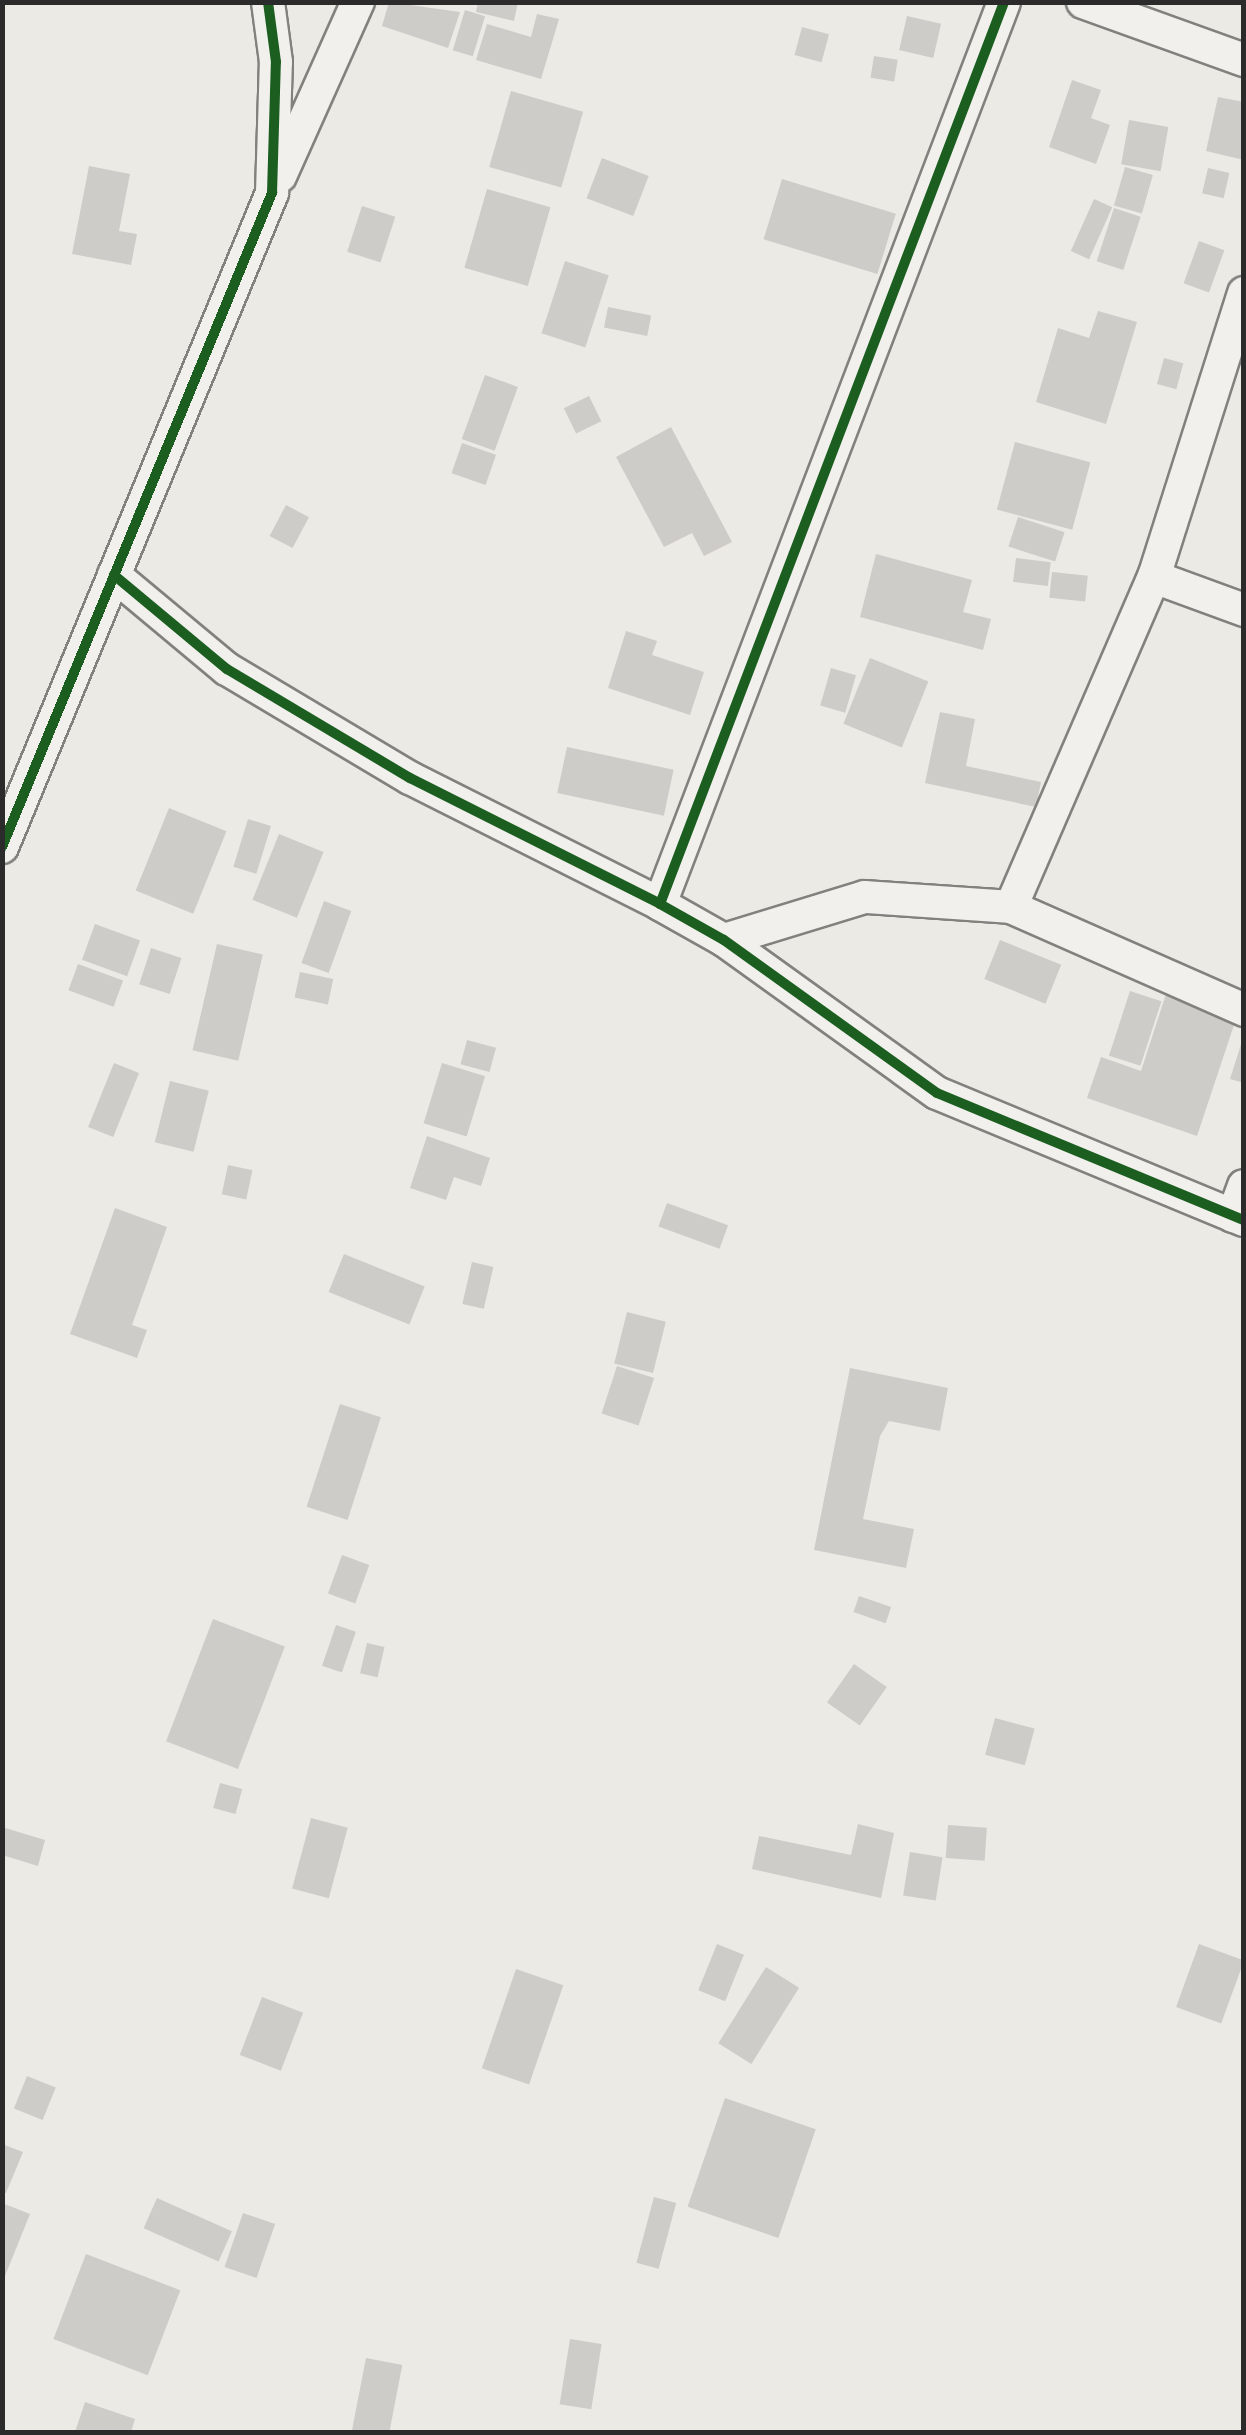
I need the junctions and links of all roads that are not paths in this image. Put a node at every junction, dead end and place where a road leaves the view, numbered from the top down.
1 (268, 2) edge
2 (358, 2) edge
3 (1004, 2) edge
4 (1083, 2) edge
5 (1244, 60) edge
6 (272, 193) junction
7 (1244, 293) edge
8 (114, 575) junction
9 (1154, 577) junction
10 (1244, 610) edge
11 (2, 847) edge
12 (660, 904) junction
13 (1012, 908) junction
14 (724, 940) junction
15 (1244, 1010) edge
16 (1240, 1207) edge

1 - 6 street
2 - 6 street
3 - 12 street
4 - 5 street
6 - 8 street
7 - 9 street
8 - 11 street
8 - 12 street
9 - 10 street
9 - 13 street
12 - 14 street
13 - 14 street
13 - 15 street
14 - 16 street

